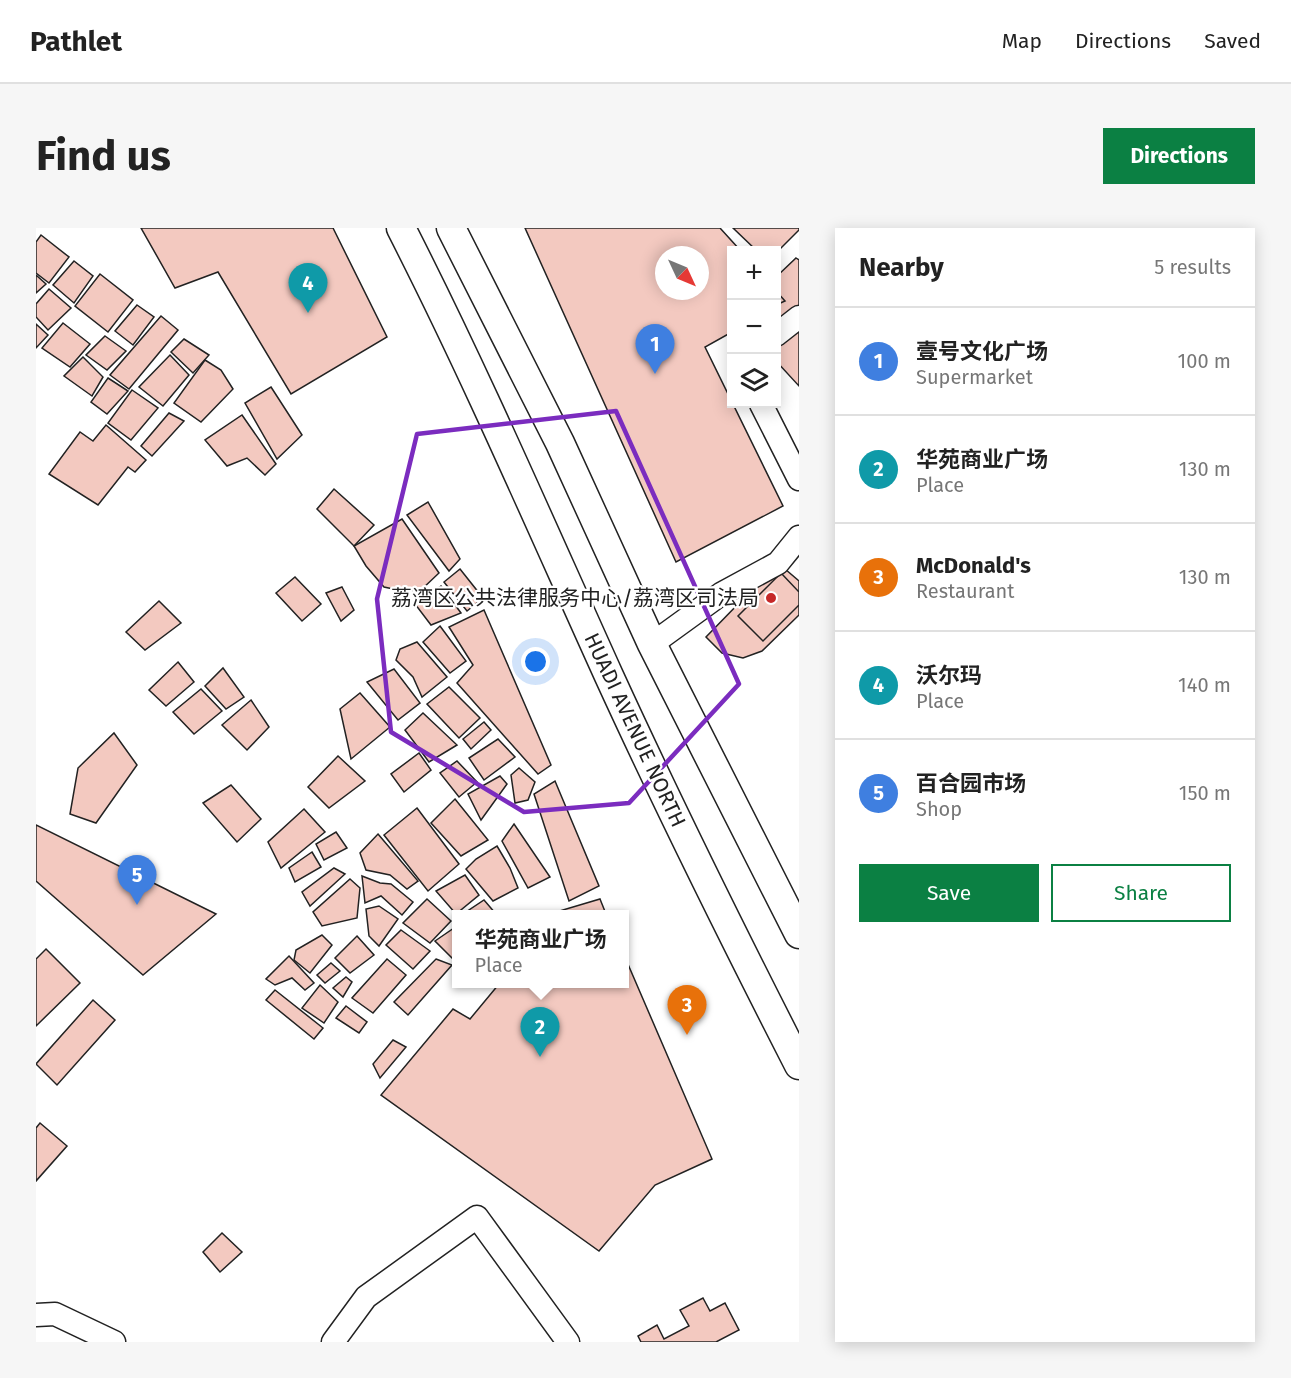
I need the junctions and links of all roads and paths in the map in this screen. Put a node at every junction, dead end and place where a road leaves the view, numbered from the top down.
1 (401, 228) edge
2 (451, 228) edge
3 (799, 317) edge
4 (781, 332) edge
5 (763, 408) edge
6 (799, 479) edge
7 (799, 537) edge
8 (652, 644) junction
9 (799, 934) edge
10 (799, 1065) edge
11 (36, 1315) edge
12 (114, 1342) edge
13 (333, 1342) edge
14 (568, 1342) edge

1 - 10 main road, HUADI AVENUE NORTH
2 - 8 main road
3 - 4 street
5 - 6 street
7 - 8 street
8 - 9 main road
11 - 12 street
13 - 14 street

